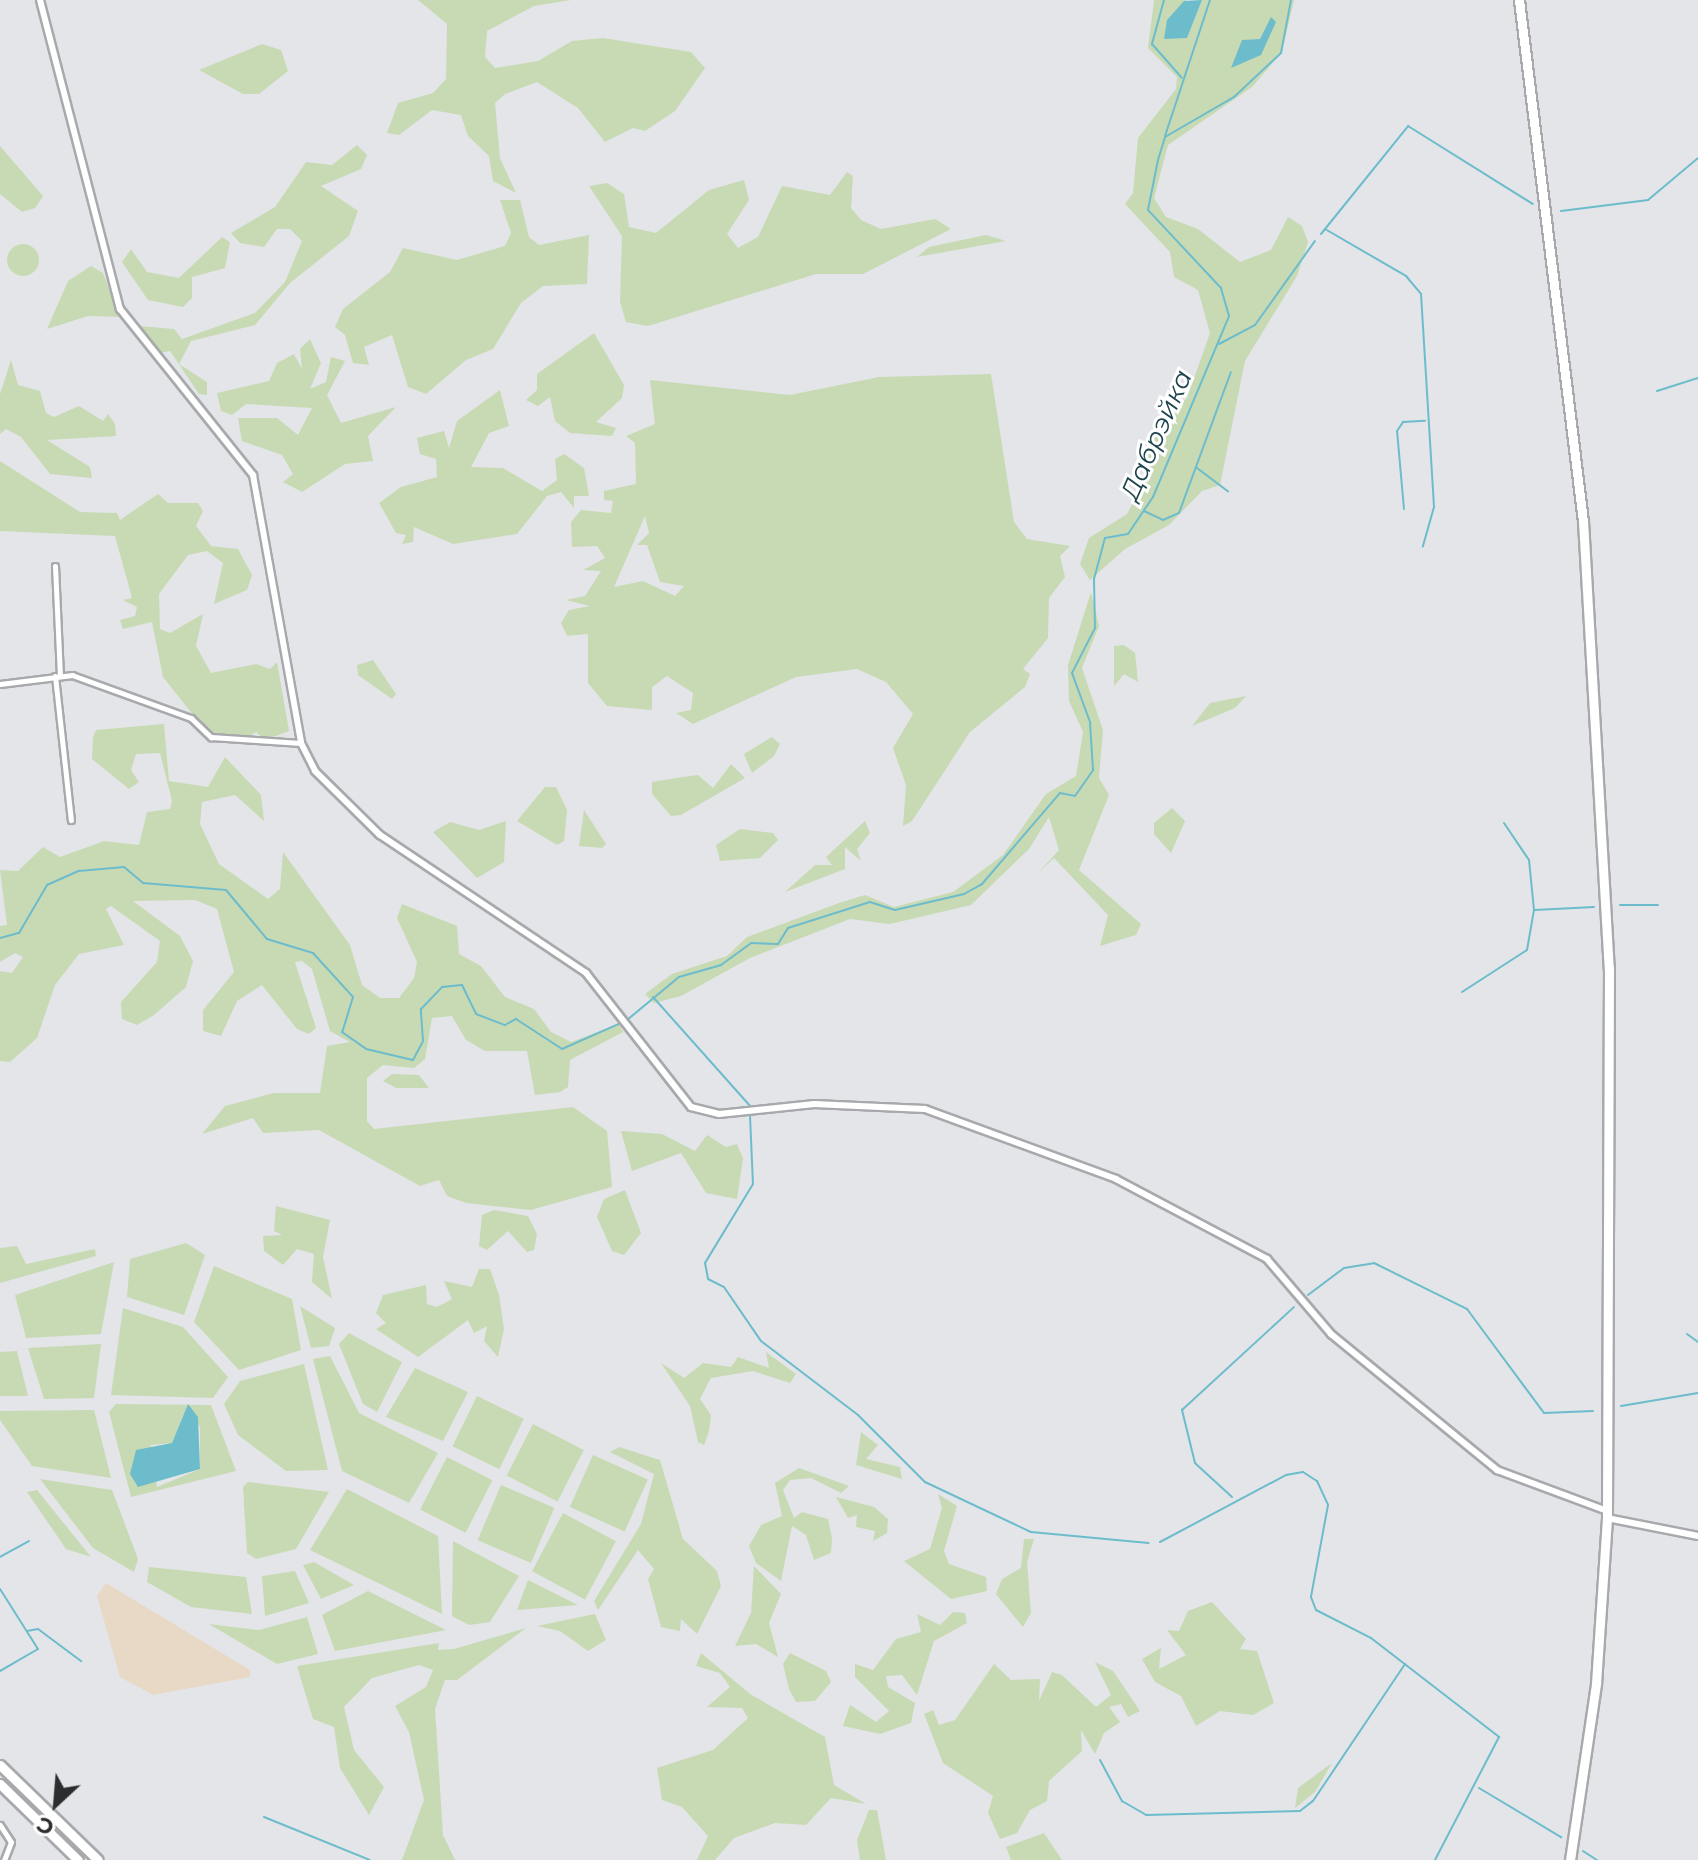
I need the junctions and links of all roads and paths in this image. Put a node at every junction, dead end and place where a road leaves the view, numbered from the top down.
1 (40, 0) edge
2 (1519, 0) edge
3 (55, 566) dead end
4 (58, 676) junction
5 (0, 684) edge
6 (301, 743) junction
7 (71, 820) dead end
8 (1607, 1515) junction
9 (1698, 1536) edge
10 (0, 1765) edge
11 (0, 1784) edge
12 (0, 1825) edge
13 (4, 1860) edge
14 (78, 1860) edge
15 (98, 1860) edge
16 (1570, 1860) edge

1 - 6 street
2 - 8 highway
3 - 4 street
4 - 5 street
4 - 6 street
4 - 7 street
6 - 8 street
8 - 9 street
8 - 16 highway
10 - 15 highway
11 - 14 highway
12 - 13 street

